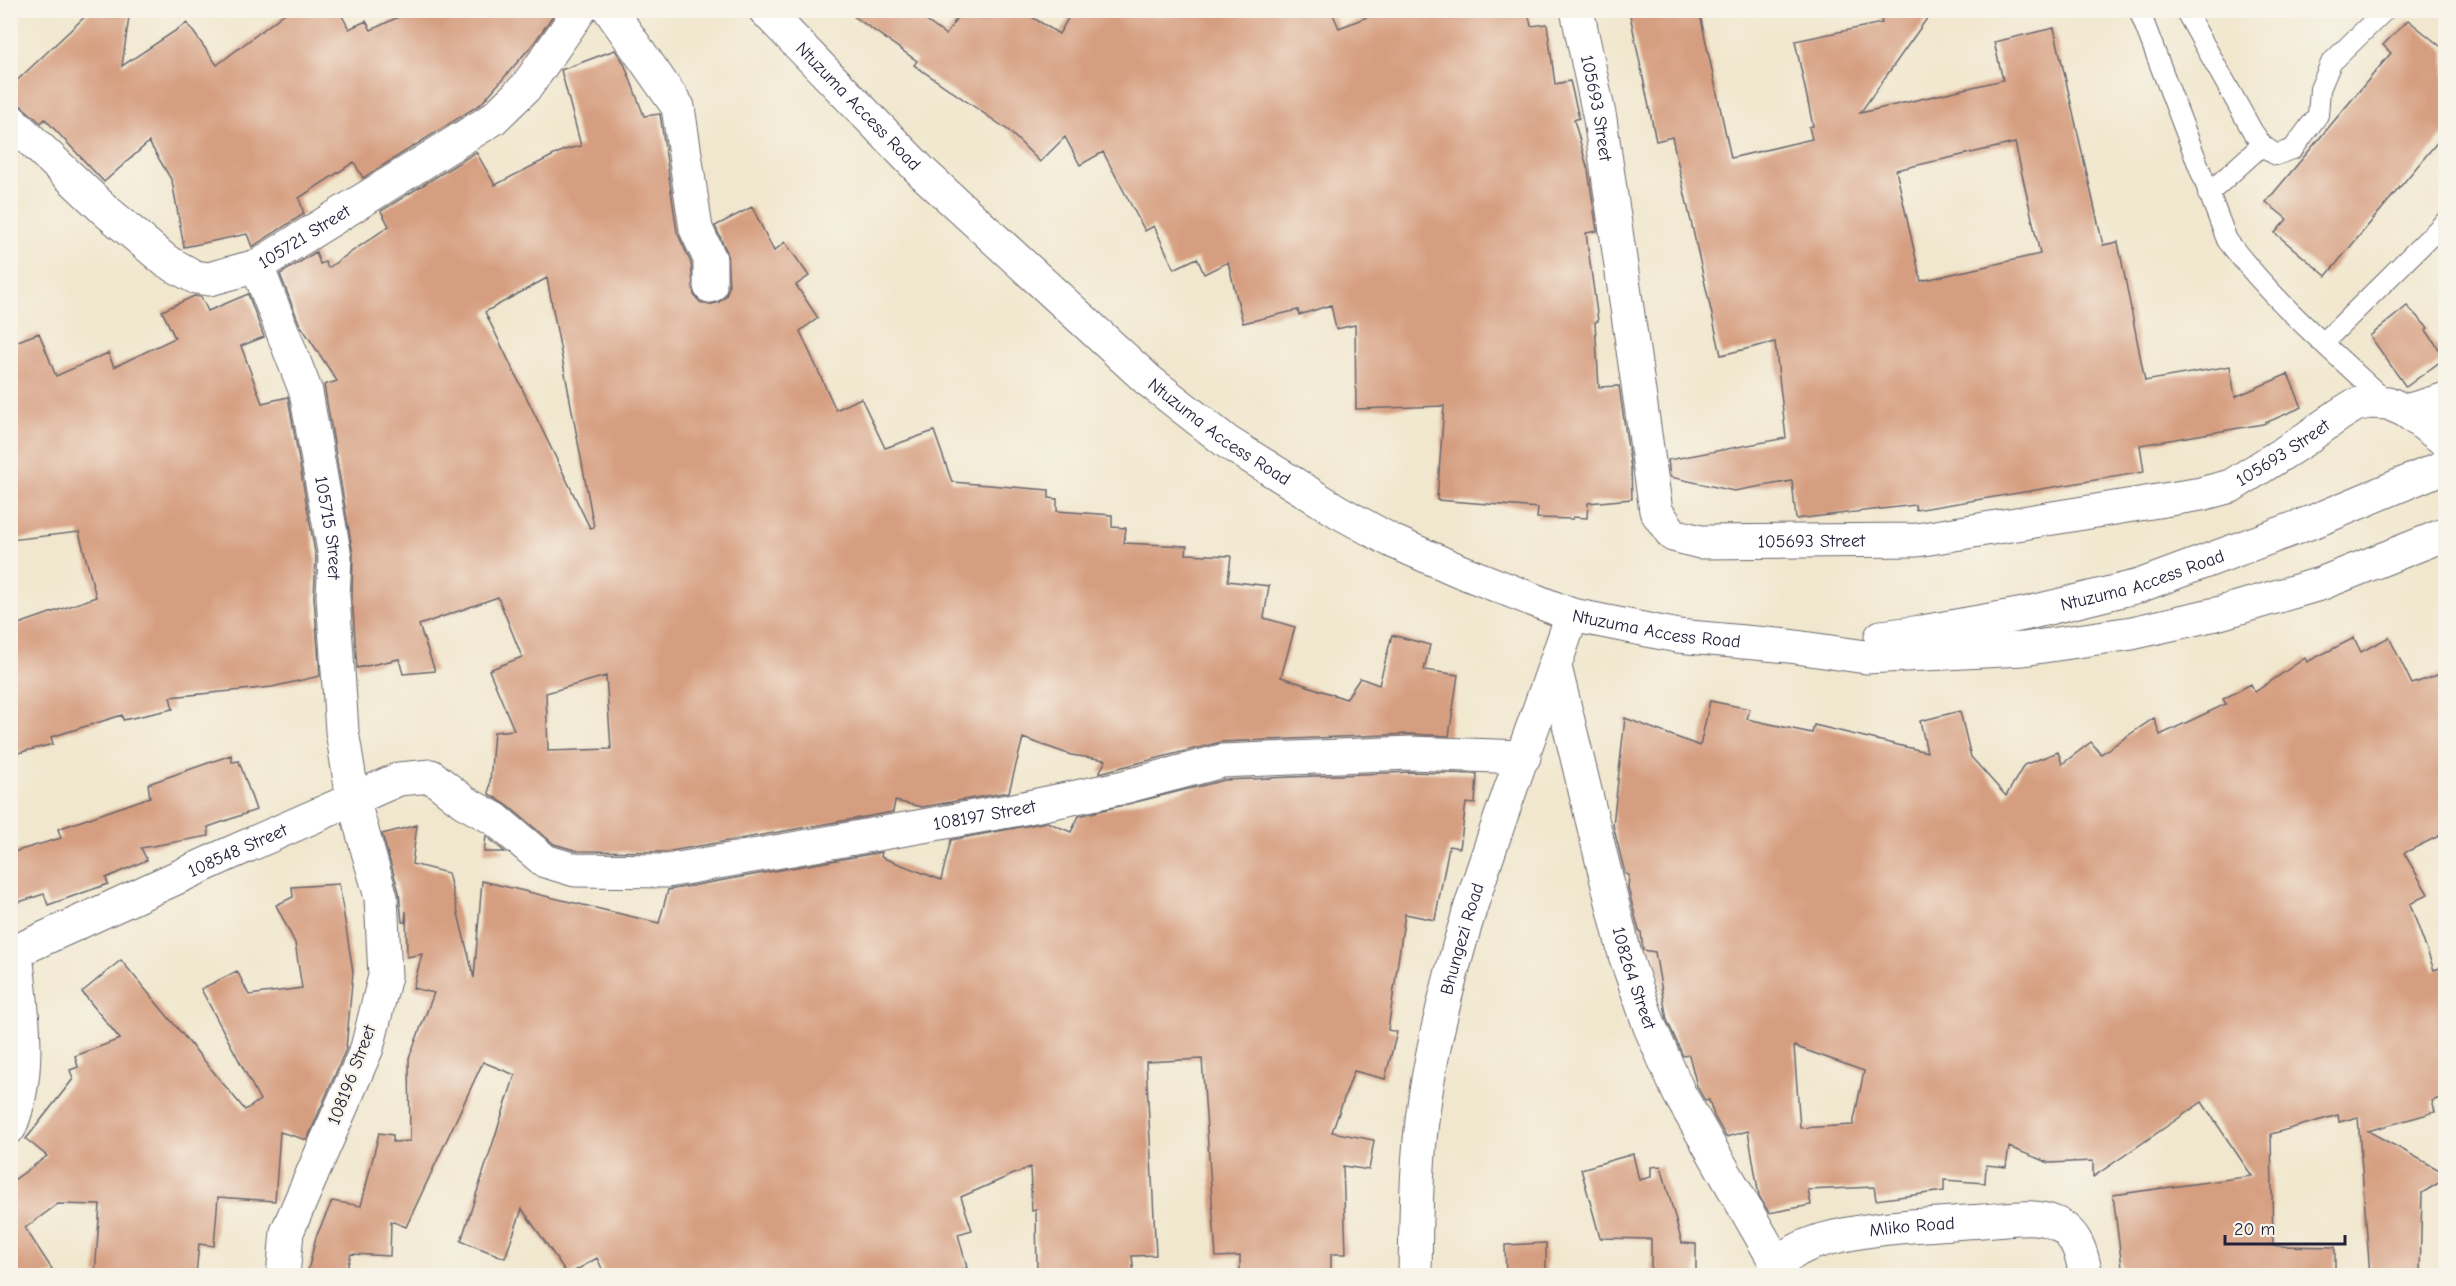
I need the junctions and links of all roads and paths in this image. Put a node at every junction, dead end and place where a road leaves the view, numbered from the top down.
1 (580, 10) edge
2 (610, 10) edge
3 (765, 10) edge
4 (1577, 10) edge
5 (2139, 10) edge
6 (2185, 10) edge
7 (2385, 10) edge
8 (10, 120) edge
9 (2262, 145) junction
10 (2208, 194) junction
11 (2445, 221) edge
12 (257, 266) junction
13 (710, 286) dead end
14 (2323, 343) junction
15 (2445, 399) edge
16 (2397, 407) junction
17 (2445, 441) edge
18 (2445, 466) edge
19 (2445, 534) edge
20 (1572, 615) junction
21 (1789, 646) junction
22 (1555, 667) junction
23 (1524, 757) junction
24 (353, 799) junction
25 (464, 802) joint
26 (13, 953) edge
27 (10, 1127) edge
28 (1775, 1270) edge
29 (283, 1275) edge
30 (1415, 1275) edge
31 (2086, 1275) edge

1 - 12 street, 105721 Street
2 - 13 street
3 - 20 street, Ntuzuma Access Road
4 - 16 street, 105693 Street
5 - 10 lane
6 - 9 lane
7 - 9 lane
8 - 12 street, 105721 Street
9 - 10 lane
10 - 14 lane
11 - 14 lane
12 - 24 street, 105715 Street
14 - 16 lane
15 - 16 street, 105693 Street
16 - 17 street
18 - 21 street, Ntuzuma Access Road
19 - 21 street, Ntuzuma Access Road
20 - 21 street, Ntuzuma Access Road
20 - 22 street, Bhungezi Road
22 - 23 street, Bhungezi Road
22 - 28 street, 108264 Street
23 - 25 street, 108197 Street
23 - 30 street, Bhungezi Road
24 - 25 street, 108548 Street
24 - 26 street, 108548 Street
24 - 29 street, 108196 Street
26 - 27 street
28 - 31 street, Mliko Road

